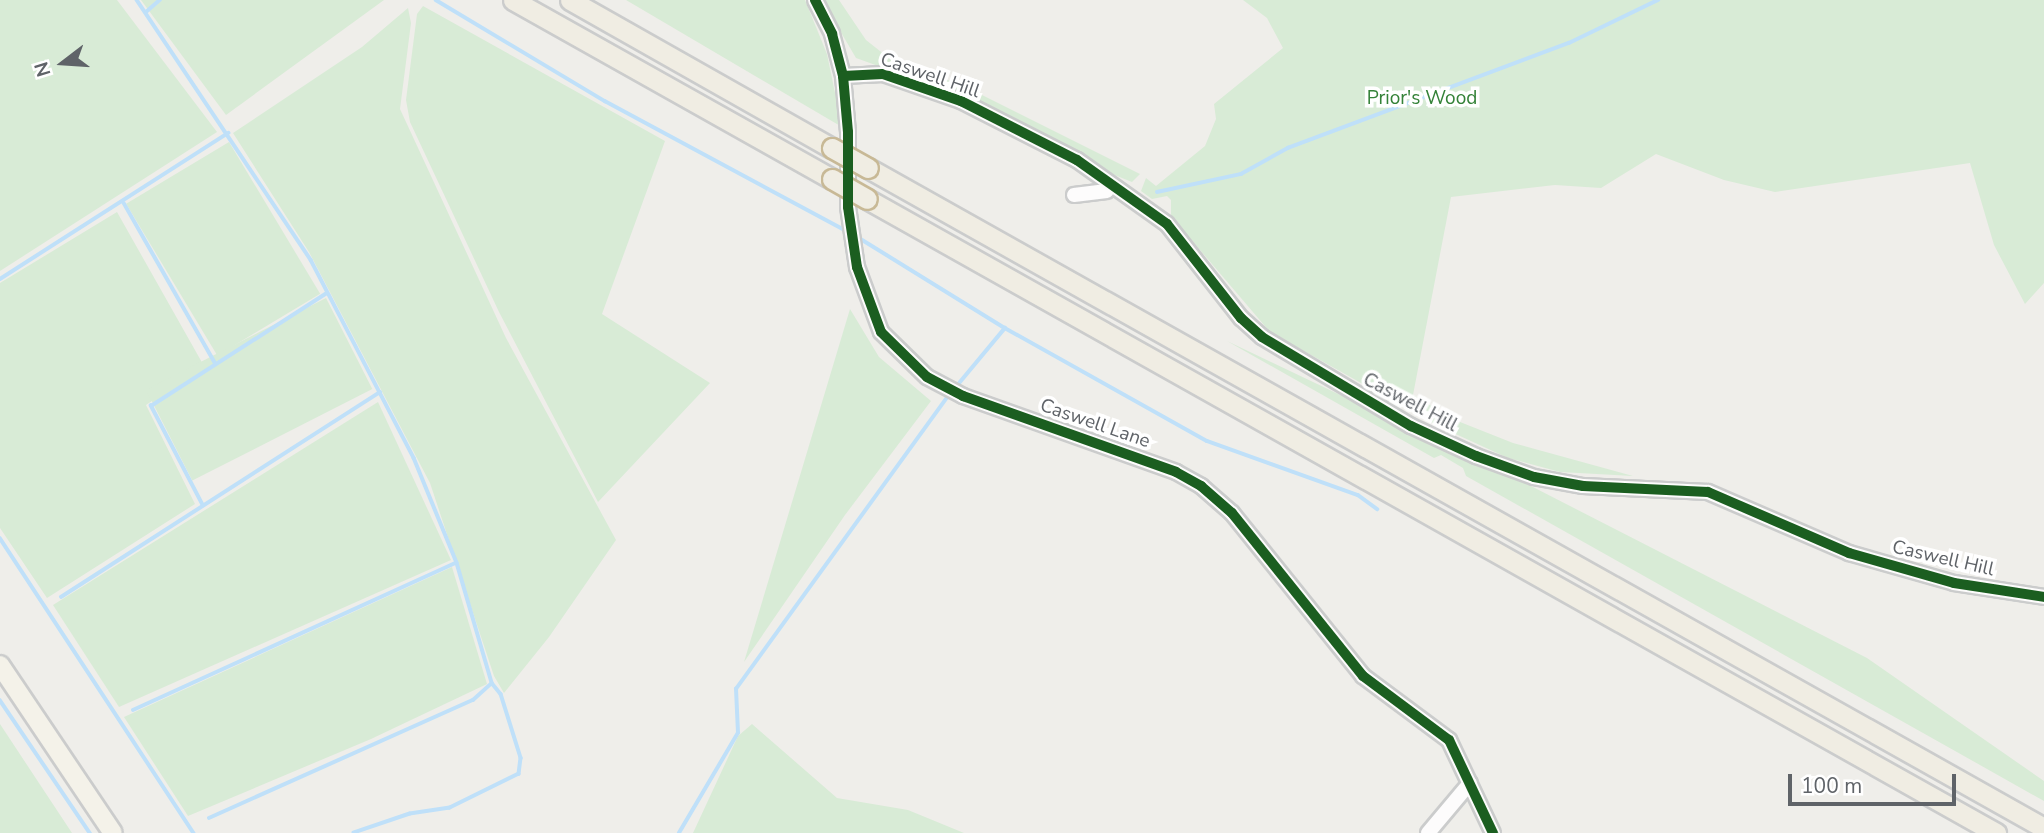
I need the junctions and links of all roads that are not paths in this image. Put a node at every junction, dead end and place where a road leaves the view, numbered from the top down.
1 (513, 0) edge
2 (570, 0) edge
3 (815, 0) edge
4 (843, 76) junction
5 (1093, 170) junction
6 (1107, 191) dead end
7 (2044, 597) edge
8 (0, 665) edge
9 (1470, 783) junction
10 (2044, 828) edge
11 (113, 833) edge
12 (1428, 833) edge
13 (1493, 833) edge
14 (1996, 833) edge

1 - 14 highway, bridge
2 - 10 highway, bridge
3 - 4 street, Caswell Lane
4 - 5 street, Caswell Hill
4 - 9 street, Caswell Lane
5 - 6 street
5 - 7 street, Caswell Hill
8 - 11 main road
9 - 12 street
9 - 13 street, Caswell Lane

